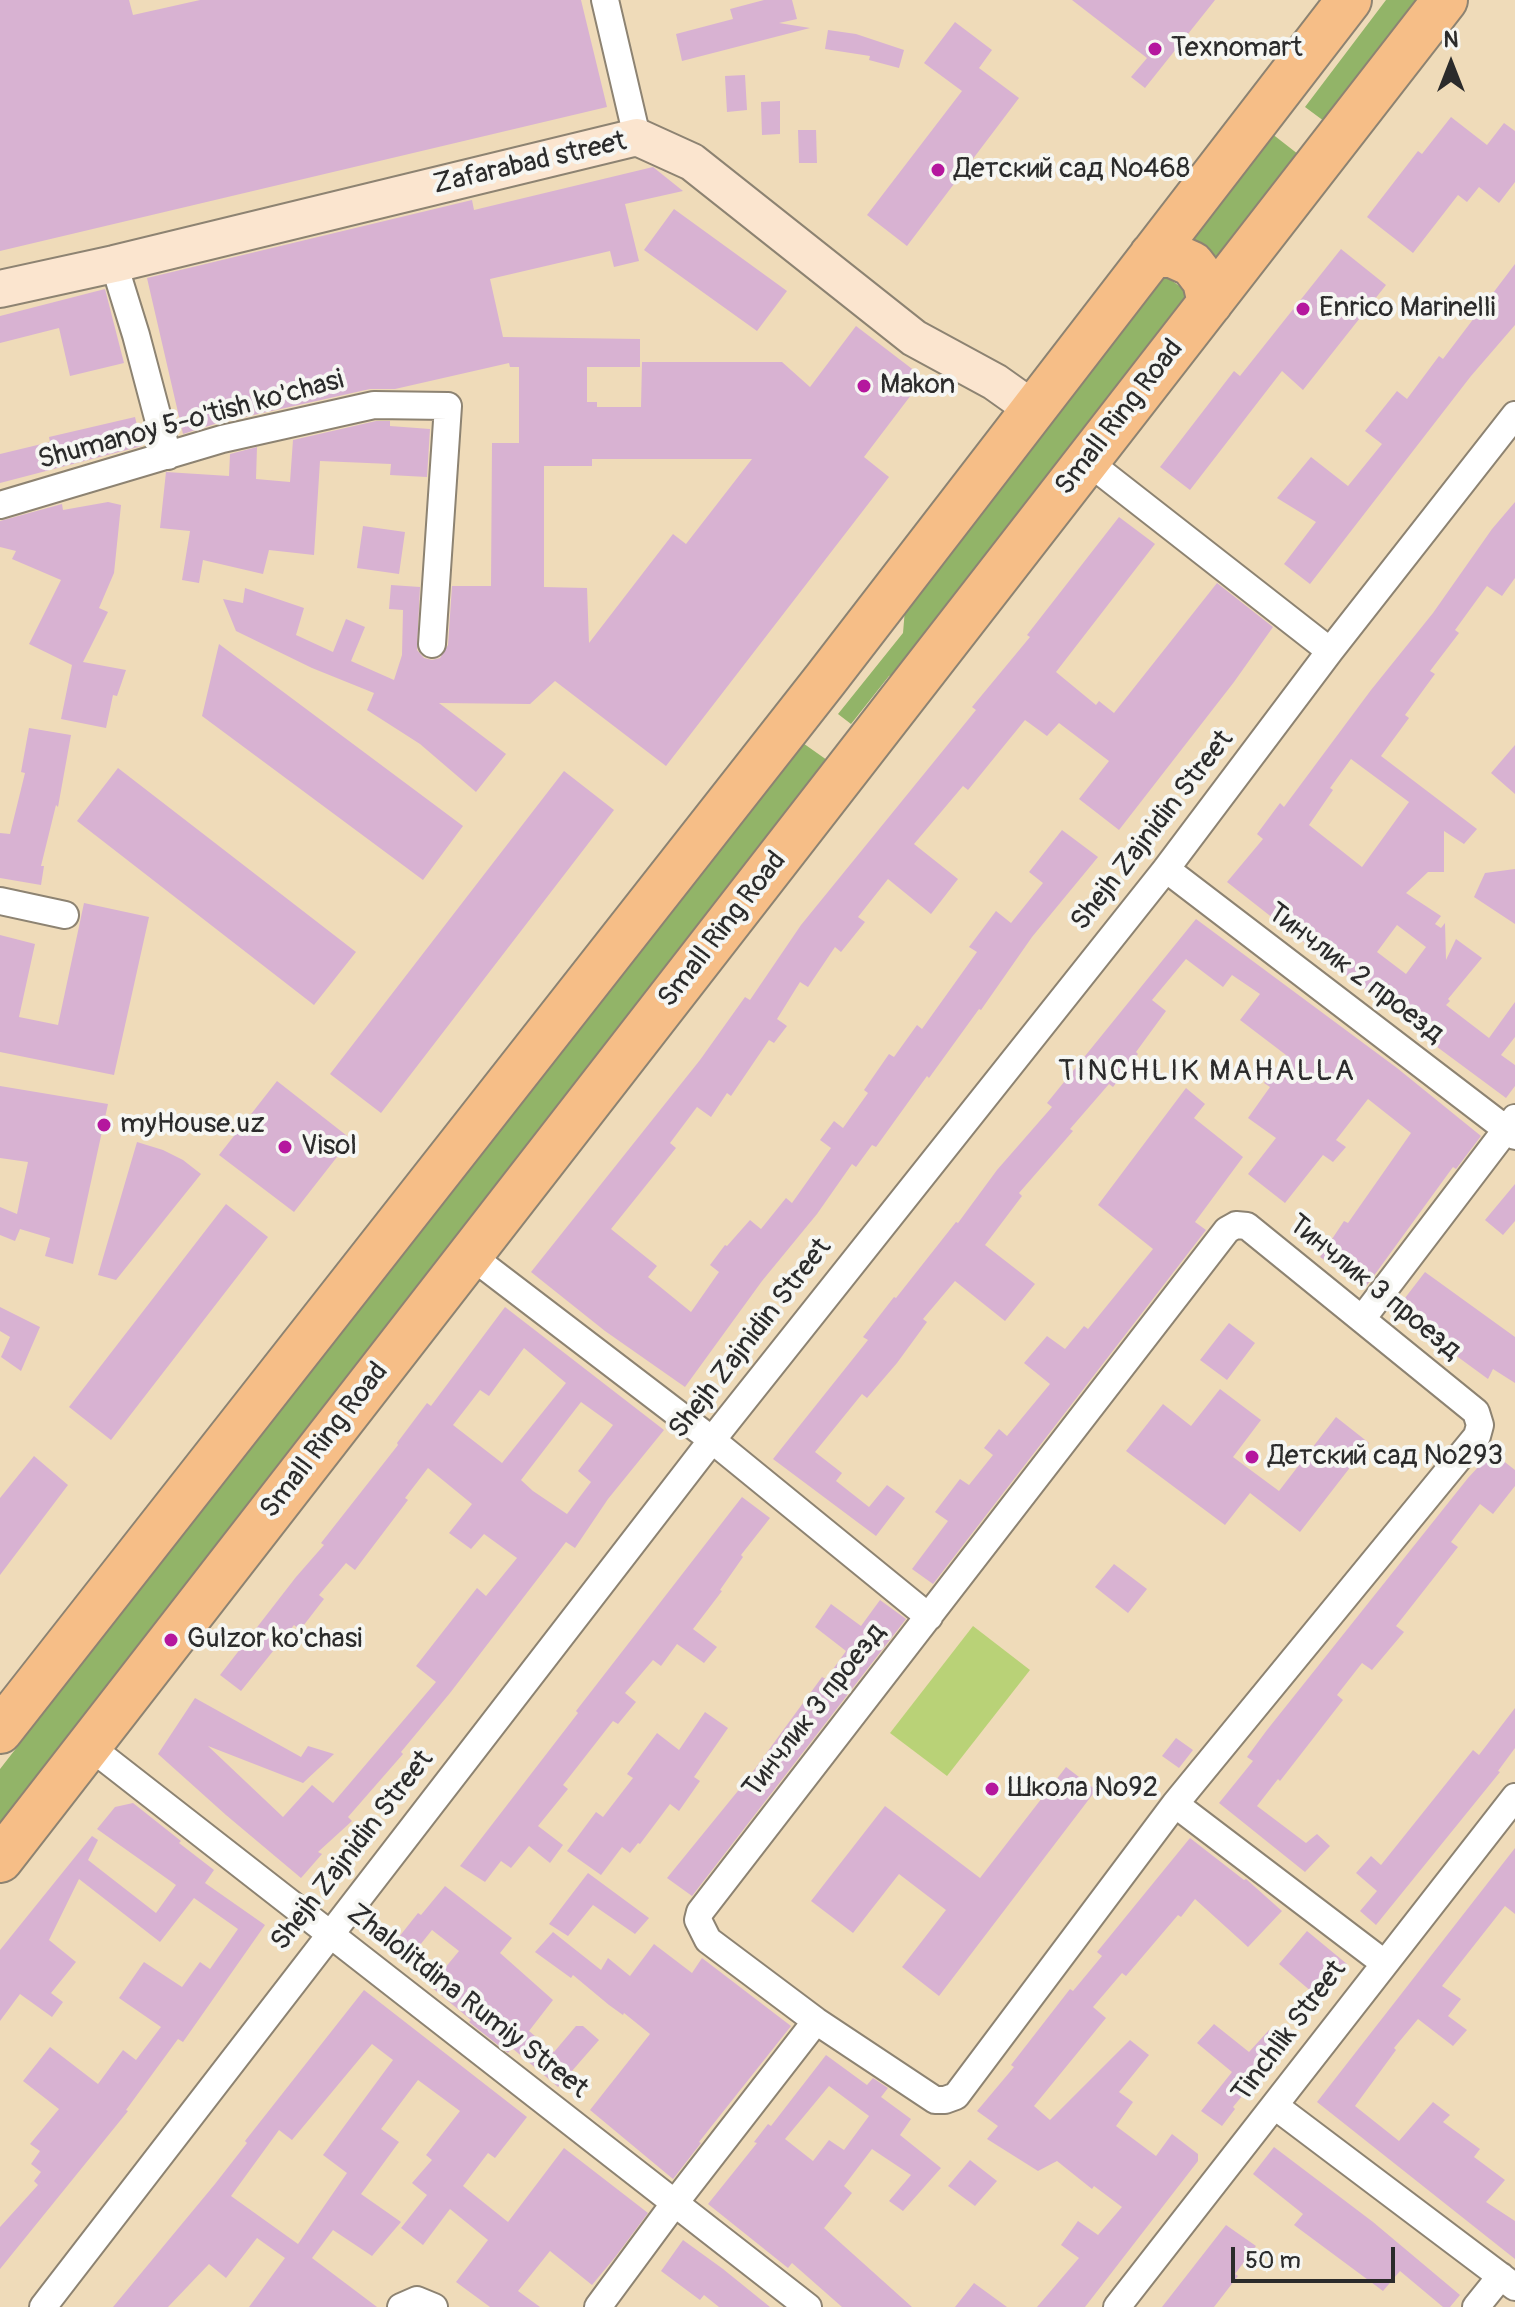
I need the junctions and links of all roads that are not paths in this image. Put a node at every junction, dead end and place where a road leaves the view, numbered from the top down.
1 (605, 0) edge
2 (1349, 0) edge
3 (1445, 0) edge
4 (637, 137) junction
5 (1152, 255) junction
6 (114, 264) junction
7 (0, 289) edge
8 (1210, 303) junction
9 (1033, 409) junction
10 (1515, 415) edge
11 (1506, 443) edge
12 (168, 456) junction
13 (1087, 461) junction
14 (0, 505) edge
15 (432, 644) dead end
16 (1330, 651) junction
17 (807, 703) junction
18 (862, 751) junction
19 (1166, 869) junction
20 (0, 901) edge
21 (65, 915) dead end
22 (1512, 1128) edge
23 (470, 1255) junction
24 (1362, 1319) junction
25 (712, 1440) junction
26 (929, 1617) junction
27 (0, 1731) edge
28 (89, 1746) junction
29 (1515, 1797) edge
30 (1175, 1804) junction
31 (0, 1860) edge
32 (329, 1935) junction
33 (1384, 1963) junction
34 (816, 2021) junction
35 (1275, 2106) junction
36 (674, 2204) junction
37 (1508, 2281) edge
38 (43, 2307) edge
39 (401, 2307) edge
40 (434, 2307) edge
41 (598, 2307) edge
42 (808, 2307) edge
43 (1117, 2307) edge
44 (1476, 2307) edge

1 - 4 street
2 - 5 highway
3 - 8 highway, Small Ring Road
4 - 6 street, Zafarabad street
4 - 9 street, Zafarabad street
5 - 8 highway
5 - 9 highway
6 - 7 street, Zafarabad street
6 - 12 street
8 - 13 highway, Small Ring Road
9 - 17 highway
10 - 11 street, Shejh Zajnidin Street
11 - 16 street, Shejh Zajnidin Street
12 - 14 street, Shumanoy 5-o'tish ko'chasi
12 - 15 street, Shumanoy 5-o'tish ko'chasi
13 - 16 street
13 - 18 highway, Small Ring Road
16 - 19 street, Shejh Zajnidin Street
17 - 18 highway
17 - 27 highway
18 - 23 highway, Small Ring Road
19 - 22 street, Тинчлик 2 проезд
19 - 25 street, Shejh Zajnidin Street
20 - 21 street
22 - 24 street, Тинчлик 2 проезд
23 - 25 street
23 - 28 highway, Small Ring Road
24 - 26 street, Тинчлик 3 проезд
24 - 30 street, Тинчлик 3 проезд
25 - 26 street
25 - 32 street, Shejh Zajnidin Street
26 - 34 street, Тинчлик 3 проезд
28 - 31 highway, Small Ring Road
28 - 32 street, Zhalolitdina Rumiy Street
29 - 33 street, Tinchlik Street
30 - 33 street
30 - 34 street, Тинчлик 3 проезд
32 - 36 street, Zhalolitdina Rumiy Street
32 - 38 street, Shejh Zajnidin Street
33 - 35 street, Tinchlik Street
34 - 36 street
35 - 37 street
35 - 43 street, Tinchlik Street
36 - 41 street
36 - 42 street, Zhalolitdina Rumiy Street
37 - 44 street
39 - 40 street

